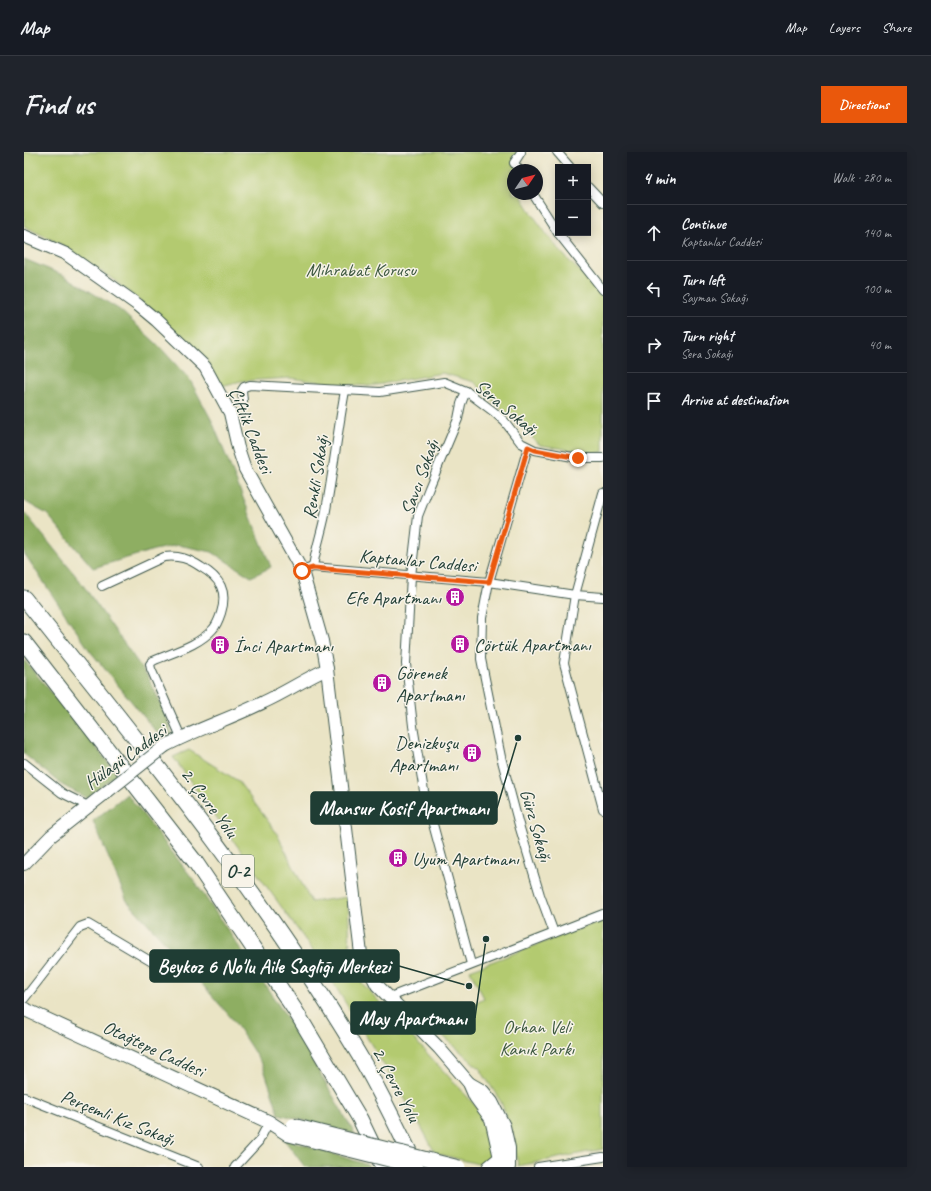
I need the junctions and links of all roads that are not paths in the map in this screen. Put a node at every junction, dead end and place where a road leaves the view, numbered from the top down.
1 (521, 152) edge
2 (557, 152) edge
3 (515, 164) edge
4 (567, 164) edge
5 (591, 190) edge
6 (537, 200) edge
7 (603, 203) edge
8 (555, 228) edge
9 (24, 236) edge
10 (560, 236) edge
11 (603, 290) edge
12 (345, 391) junction
13 (466, 391) junction
14 (243, 401) dead end
15 (528, 447) junction
16 (603, 458) edge
17 (603, 493) edge
18 (308, 569) junction
19 (411, 576) junction
20 (489, 582) junction
21 (102, 586) dead end
22 (575, 595) junction
23 (603, 597) edge
24 (24, 598) edge
25 (24, 642) edge
26 (327, 669) junction
27 (181, 737) junction
28 (24, 763) edge
29 (88, 806) junction
30 (603, 809) edge
31 (24, 864) edge
32 (603, 914) edge
33 (554, 933) junction
34 (157, 964) dead end
35 (471, 964) junction
36 (390, 997) junction
37 (24, 999) edge
38 (24, 1009) edge
39 (24, 1097) edge
40 (269, 1122) junction
41 (291, 1130) junction
42 (603, 1157) edge
43 (503, 1164) edge
44 (199, 1167) edge
45 (236, 1167) edge
46 (383, 1167) edge
47 (417, 1167) edge
48 (459, 1167) edge
49 (489, 1167) edge
50 (538, 1167) edge

1 - 3 street
2 - 4 street
5 - 7 street
6 - 8 street
9 - 18 main road, Çiftlik Caddesi
10 - 11 street
12 - 13 street, Sera Sokağı
12 - 14 street, Sera Sokağı
12 - 18 street, Renkli Sokağı
13 - 15 street, Sera Sokağı
13 - 19 street, Savcı Sokağı
15 - 16 street, Sera Sokağı
15 - 20 street, Gürz Sokağı
17 - 22 street
18 - 19 street, Kaptanlar Caddesi
18 - 26 main road, Çiftlik Caddesi
19 - 20 street, Kaptanlar Caddesi
19 - 35 street, Savcı Sokağı
20 - 22 street, Kaptanlar Caddesi
20 - 33 street, Gürz Sokağı
21 - 27 street
22 - 23 street, Kaptanlar Caddesi
22 - 30 street
24 - 47 highway, 2. Çevre Yolu / O-2
25 - 46 highway, O-2
26 - 27 main road, Hülagü Caddesi
26 - 36 main road, Çiftlik Caddesi
27 - 29 main road, Hülagü Caddesi, bridge
28 - 29 street
29 - 31 main road, Hülagü Caddesi
32 - 33 street
33 - 35 street
34 - 37 street
35 - 36 street
36 - 43 main road, Çiftlik Caddesi
38 - 40 main road, Otağtepe Caddesi
39 - 44 street, Perçemli Kız Sokağı
40 - 41 main road, Otağtepe Caddesi
40 - 45 street
41 - 47 main road, bridge
41 - 48 main road, bridge
42 - 50 street
43 - 49 main road

